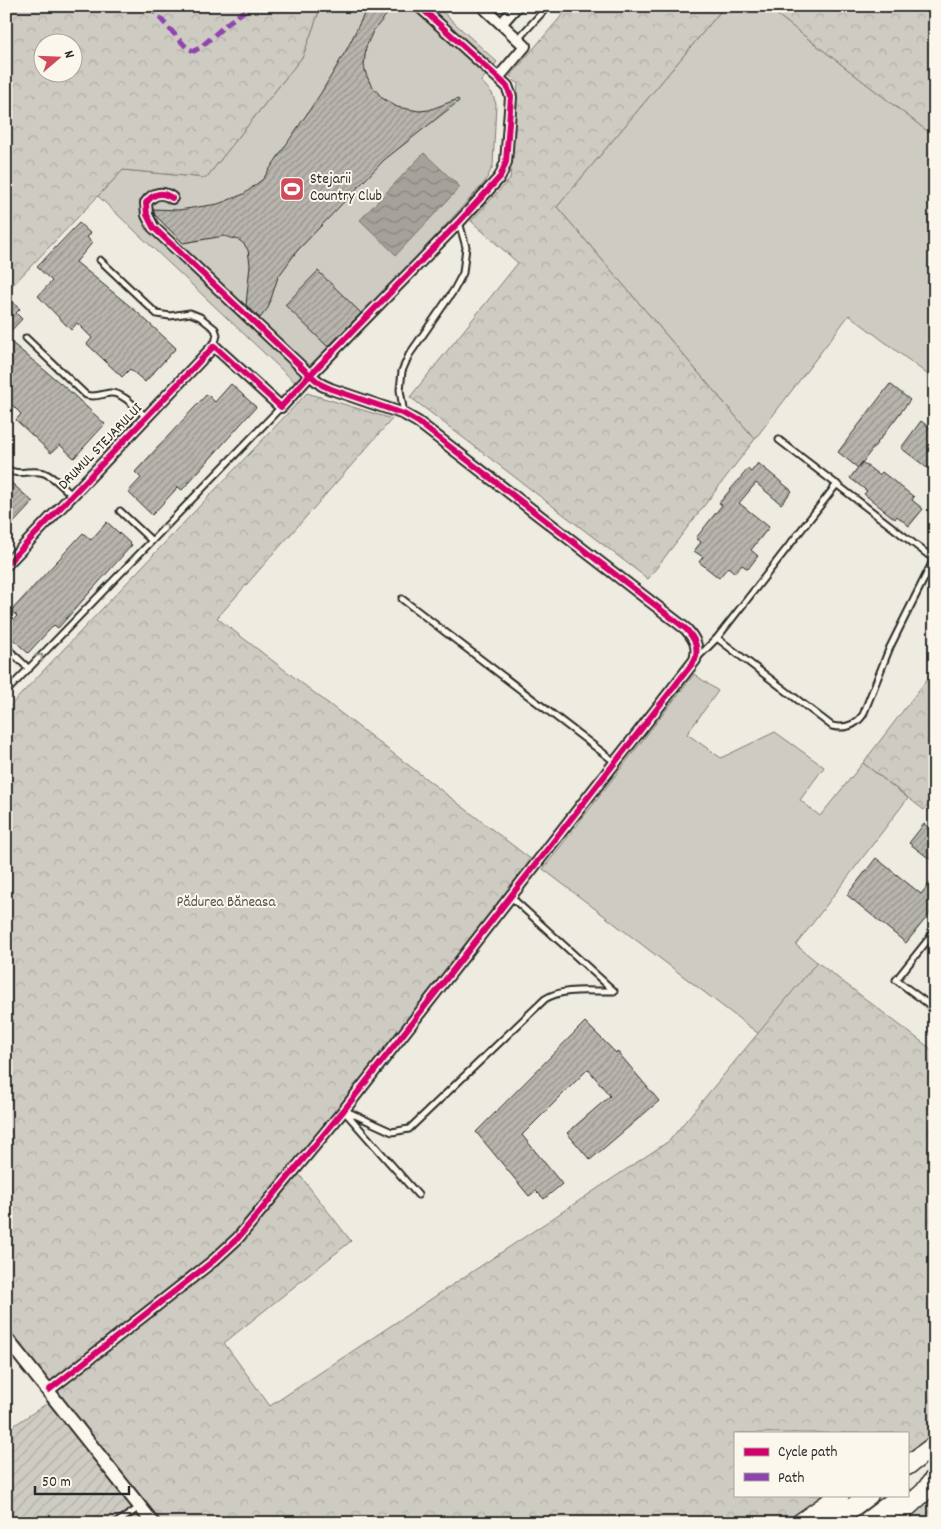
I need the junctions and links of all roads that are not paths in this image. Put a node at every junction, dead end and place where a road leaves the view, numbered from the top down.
1 (419, 6) edge
2 (482, 6) edge
3 (517, 6) edge
4 (548, 6) edge
5 (501, 24) junction
6 (518, 39) junction
7 (498, 78) junction
8 (172, 198) dead end
9 (458, 222) junction
10 (100, 260) dead end
11 (26, 338) dead end
12 (214, 346) junction
13 (310, 375) junction
14 (281, 408) junction
15 (404, 414) junction
16 (146, 418) junction
17 (779, 440) dead end
18 (6, 468) edge
19 (837, 484) junction
20 (72, 496) junction
21 (120, 511) dead end
22 (152, 541) junction
23 (934, 560) edge
24 (6, 565) edge
25 (402, 599) dead end
26 (717, 638) junction
27 (6, 647) edge
28 (695, 660) junction
29 (28, 669) junction
30 (6, 692) edge
31 (615, 763) junction
32 (511, 897) junction
33 (935, 931) edge
34 (935, 1009) edge
35 (344, 1110) junction
36 (418, 1195) dead end
37 (8, 1344) edge
38 (48, 1390) junction
39 (934, 1445) edge
40 (908, 1458) edge
41 (908, 1465) edge
42 (935, 1470) edge
43 (935, 1477) edge
44 (908, 1490) edge
45 (839, 1496) edge
46 (901, 1496) edge
47 (867, 1497) edge
48 (140, 1506) junction
49 (877, 1520) edge
50 (116, 1523) edge
51 (153, 1523) edge
52 (800, 1523) edge
53 (831, 1523) edge

1 - 7 street
2 - 5 street
3 - 5 street
4 - 6 lane
5 - 6 street
6 - 7 street
7 - 9 street
8 - 13 street
9 - 13 street
9 - 15 lane
10 - 12 lane
11 - 16 lane
12 - 14 street
12 - 16 street, DRUMUL STEJARULUI
13 - 14 street
13 - 15 street
22 -> 14 lane
15 - 28 street
16 - 20 street, DRUMUL STEJARULUI
17 - 19 lane
18 - 20 lane
19 - 23 lane
19 - 26 lane
20 - 24 street, DRUMUL STEJARULUI
21 - 22 lane
29 -> 22 lane
23 - 26 lane
25 - 31 lane
26 - 28 lane
27 - 29 lane
28 - 31 street
29 - 30 lane
31 - 32 street
32 - 35 street
32 - 35 lane
33 - 34 lane
35 - 36 lane
35 - 38 street
37 - 38 street
38 - 48 street
39 - 40 highway
39 - 41 highway
42 - 44 highway
43 - 49 highway
45 - 52 highway
46 - 49 highway
47 - 53 highway
48 - 50 lane
48 - 51 street

